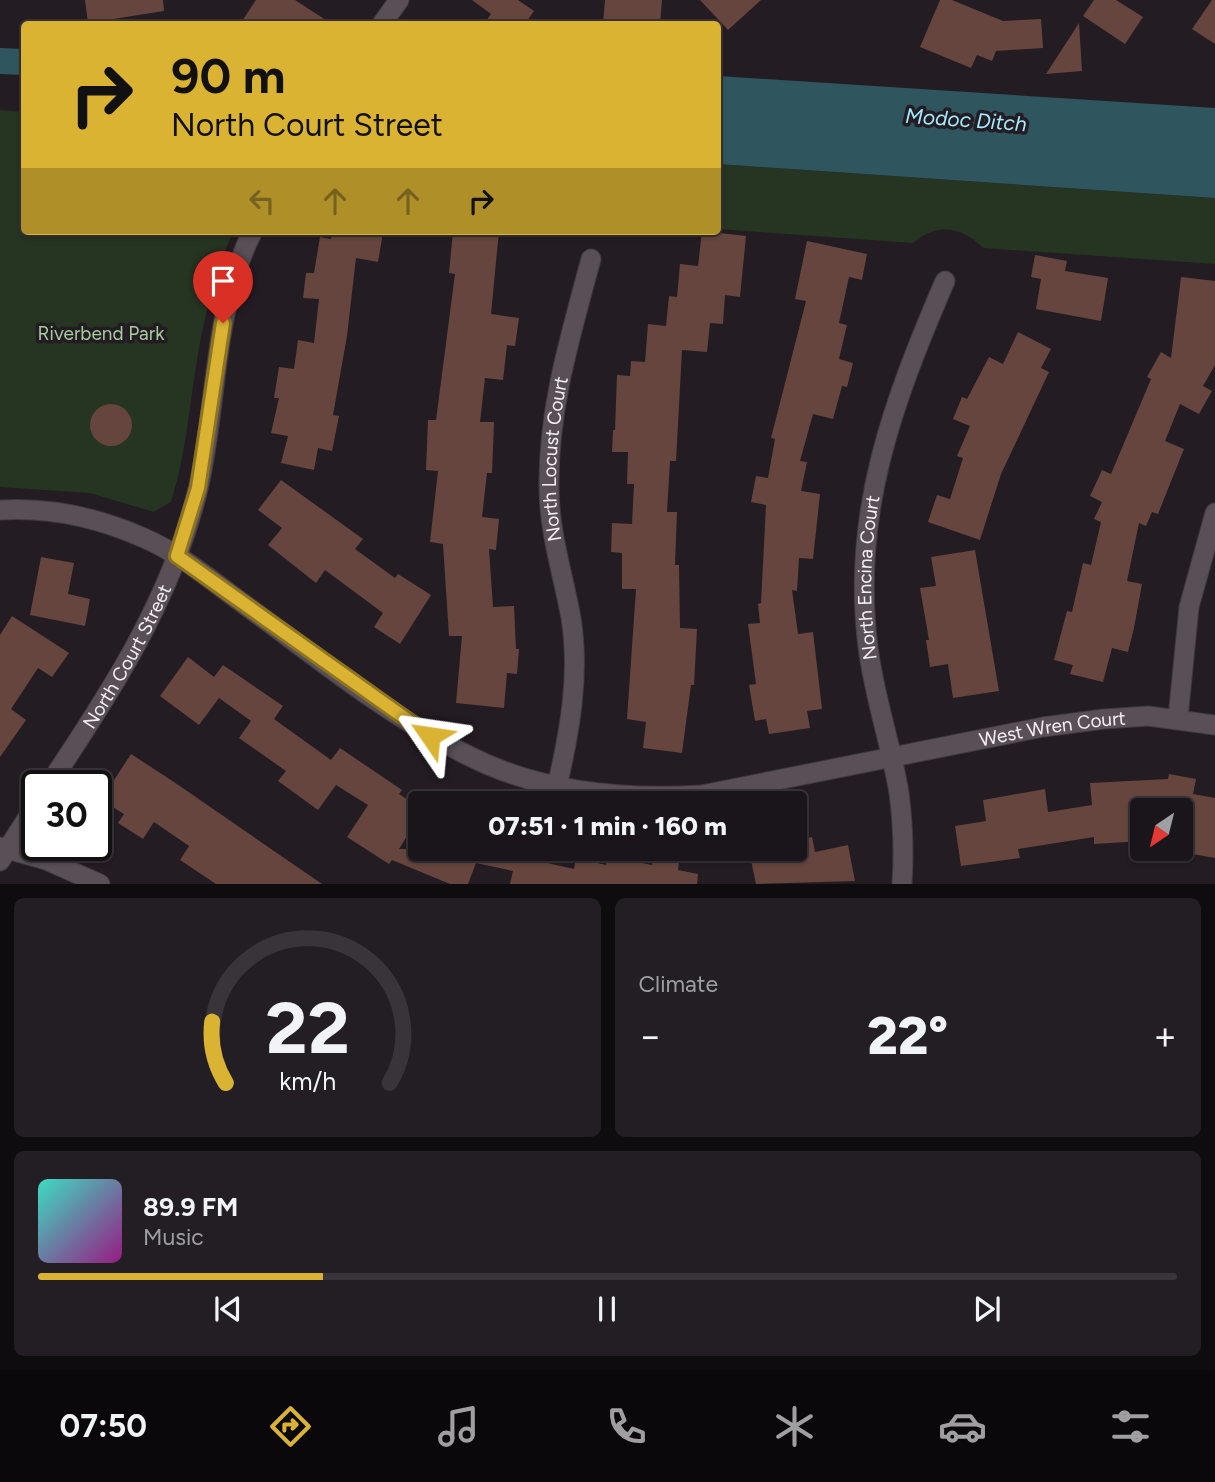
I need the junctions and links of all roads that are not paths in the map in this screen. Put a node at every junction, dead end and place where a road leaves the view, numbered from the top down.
1 (399, 0) edge
2 (384, 21) edge
3 (252, 235) edge
4 (591, 259) dead end
5 (945, 281) dead end
6 (0, 510) edge
7 (1215, 513) edge
8 (177, 556) junction
9 (1178, 718) junction
10 (1215, 725) edge
11 (891, 759) junction
12 (58, 770) edge
13 (557, 786) junction
14 (21, 825) edge
15 (2, 852) edge
16 (100, 884) edge
17 (902, 884) edge

1 - 2 street
3 - 8 street, North Court Street
4 - 13 street, North Locust Court
5 - 11 street, North Encina Court
6 - 8 street, West Wren Court
7 - 9 street
8 - 12 street, North Court Street
8 - 13 street, West Wren Court
9 - 10 street, West Wren Court
9 - 11 street, West Wren Court
11 - 13 street, West Wren Court
11 - 17 street, North Encina Court
14 - 15 street
15 - 16 street

